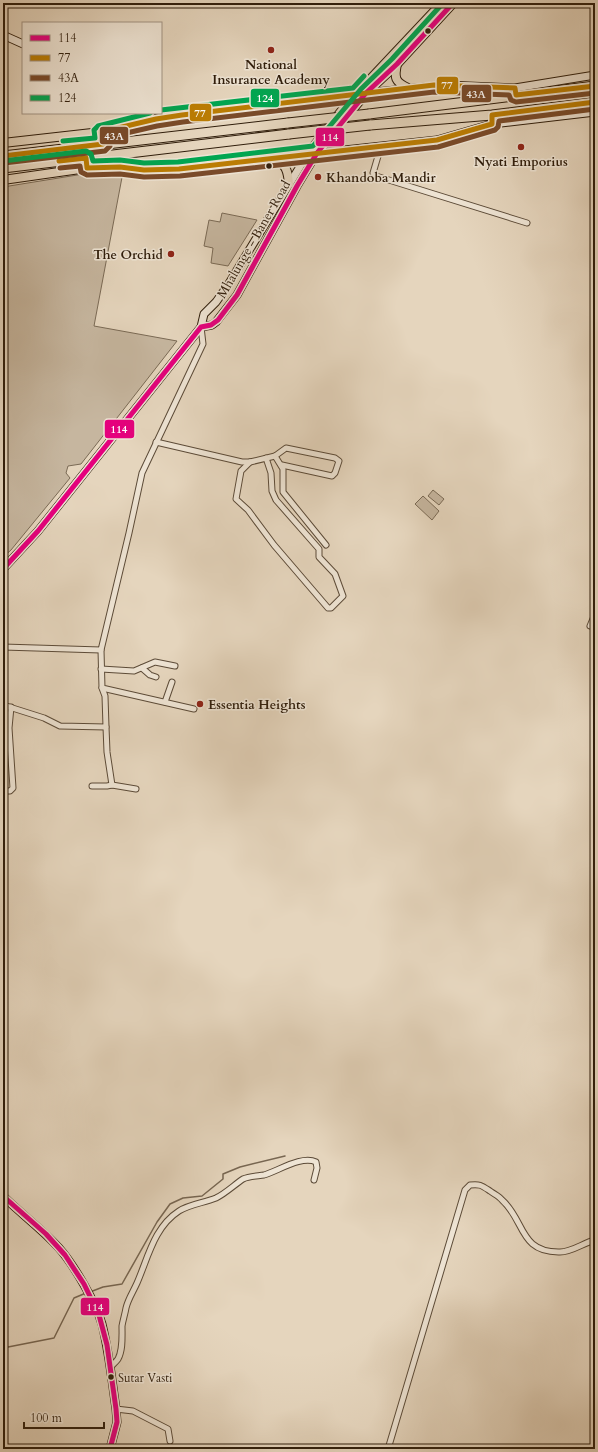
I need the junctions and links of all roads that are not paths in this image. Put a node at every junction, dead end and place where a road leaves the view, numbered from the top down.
1 (442, 3) edge
2 (453, 3) edge
3 (3, 35) edge
4 (22, 44) edge
5 (397, 64) junction
6 (595, 75) edge
7 (595, 86) edge
8 (408, 88) junction
9 (516, 92) junction
10 (366, 93) junction
11 (356, 94) junction
12 (595, 102) edge
13 (595, 112) edge
14 (155, 116) edge
15 (492, 120) junction
16 (101, 132) junction
17 (3, 143) edge
18 (102, 144) junction
19 (381, 146) junction
20 (317, 153) junction
21 (306, 155) junction
22 (3, 156) edge
23 (86, 158) junction
24 (274, 158) junction
25 (3, 168) edge
26 (87, 168) junction
27 (3, 180) edge
28 (289, 184) junction
29 (527, 223) dead end
30 (253, 242) junction
31 (263, 247) junction
32 (201, 327) junction
33 (156, 442) junction
34 (275, 456) junction
35 (266, 458) junction
36 (250, 462) junction
37 (282, 466) junction
38 (326, 545) dead end
39 (3, 569) edge
40 (595, 614) edge
41 (590, 626) dead end
42 (3, 648) edge
43 (101, 650) junction
44 (175, 666) dead end
45 (142, 668) junction
46 (101, 669) junction
47 (156, 676) dead end
48 (172, 682) dead end
49 (102, 688) junction
50 (165, 702) junction
51 (3, 705) edge
52 (11, 707) junction
53 (194, 708) dead end
54 (106, 727) junction
55 (112, 785) junction
56 (92, 786) dead end
57 (136, 788) dead end
58 (3, 791) edge
59 (314, 1180) dead end
60 (3, 1196) edge
61 (595, 1240) edge
62 (110, 1368) junction
63 (116, 1409) junction
64 (170, 1441) dead end
65 (29, 1448) dead end
66 (41, 1449) edge
67 (110, 1449) edge
68 (388, 1449) edge

1 - 11 main road
2 - 5 main road
3 - 4 main road
5 - 8 main road
5 - 10 main road
6 - 9 main road
7 - 9 highway
8 - 9 main road
8 - 10 main road
9 - 18 highway, bridge
10 - 11 main road
10 - 20 main road
11 - 14 main road
11 - 21 main road
12 - 15 highway
13 - 15 main road
14 - 16 main road
15 - 19 main road
15 - 23 highway, bridge
16 - 17 main road
16 - 18 main road
18 - 22 highway
19 - 20 main road
19 - 29 street
20 - 21 main road
20 - 31 main road, Mhalunge - Baner Road
21 - 24 main road
21 - 28 main road, Mhalunge - Baner Road
23 - 25 highway
23 - 26 highway
24 - 26 main road
24 - 28 main road
26 - 27 main road
28 - 30 main road, Mhalunge - Baner Road
30 - 31 main road
30 - 32 main road, Mhalunge - Baner Road
31 - 32 main road, Mhalunge - Baner Road
32 - 33 street
32 - 39 main road, Mhalunge - Baner Road
33 - 36 street
33 - 43 street
34 - 35 street
34 - 37 street
34 - 37 street
35 - 36 street
35 - 36 street
37 - 38 street
40 - 41 street
42 - 43 street
43 - 46 street
44 - 45 street
45 - 46 street
45 - 47 street
46 - 49 street
48 - 50 street
49 - 50 street
49 - 54 street
50 - 53 street
51 - 52 street
52 - 54 street
52 - 58 street
54 - 55 street
55 - 56 street
55 - 57 street
59 - 62 street
60 - 62 main road
61 - 68 street
62 - 63 main road
63 - 64 street
63 - 67 main road
65 - 66 street

